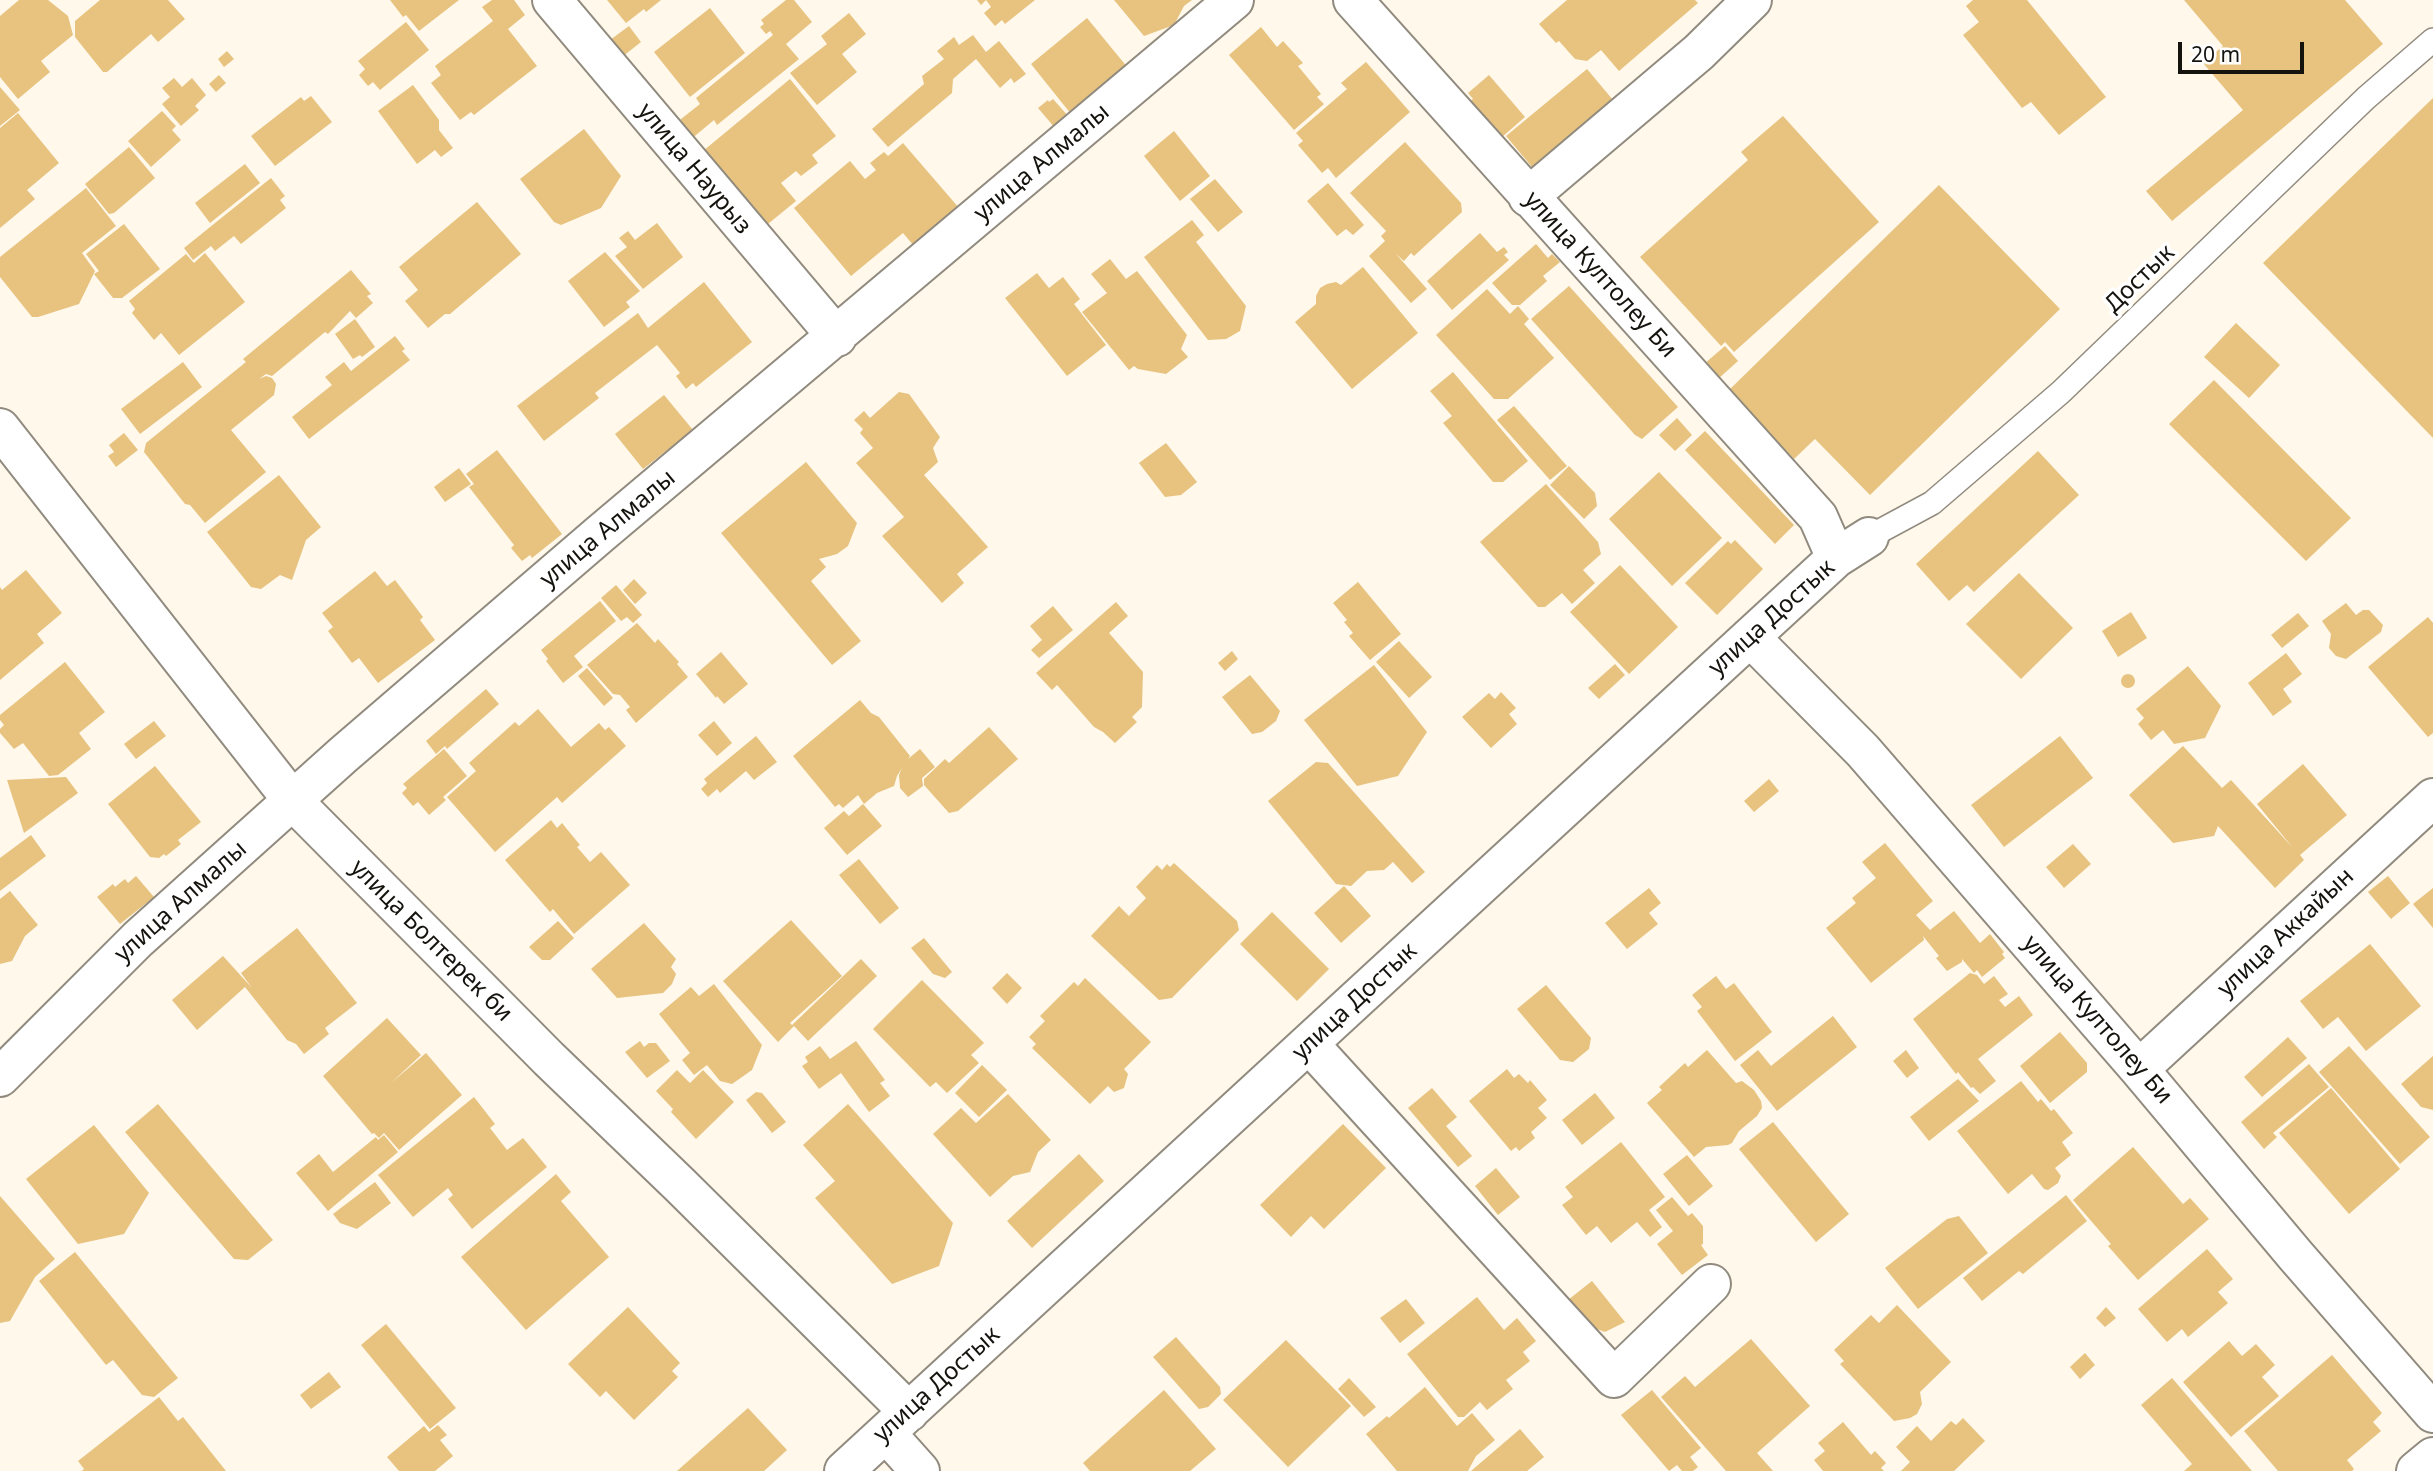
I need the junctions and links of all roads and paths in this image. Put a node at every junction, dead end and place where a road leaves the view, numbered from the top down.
1 (552, 0) edge
2 (1234, 0) edge
3 (1353, 0) edge
4 (1752, 0) edge
5 (2433, 40) edge
6 (1528, 197) junction
7 (837, 337) junction
8 (0, 428) edge
9 (1869, 537) joint
10 (1836, 558) junction
11 (1750, 637) junction
12 (2433, 798) edge
13 (293, 801) junction
14 (1309, 1044) junction
15 (2139, 1069) junction
16 (0, 1077) edge
17 (1712, 1284) dead end
18 (2433, 1413) edge
19 (898, 1423) junction
20 (2433, 1457) edge
21 (844, 1471) edge
22 (920, 1471) edge
23 (2416, 1471) edge

1 - 7 street, улица Наурыз
2 - 7 street, улица Алмалы
3 - 6 street, улица Култолеу Би
4 - 6 street
5 - 9 lane, Достык
6 - 10 street, улица Култолеу Би
7 - 13 street, улица Алмалы
8 - 13 street, улица Болтерек би
9 - 10 street, улица Достык
10 - 11 street, улица Достык
11 - 14 street, улица Достык
11 - 15 street, улица Култолеу Би
12 - 15 street, улица Аккайын
13 - 16 street, улица Алмалы
13 - 19 street, улица Болтерек би
14 - 17 street
14 - 19 street, улица Достык
15 - 18 street, улица Култолеу Би
19 - 21 street, улица Достык
19 - 22 street, улица Болтерек би
20 - 23 street

